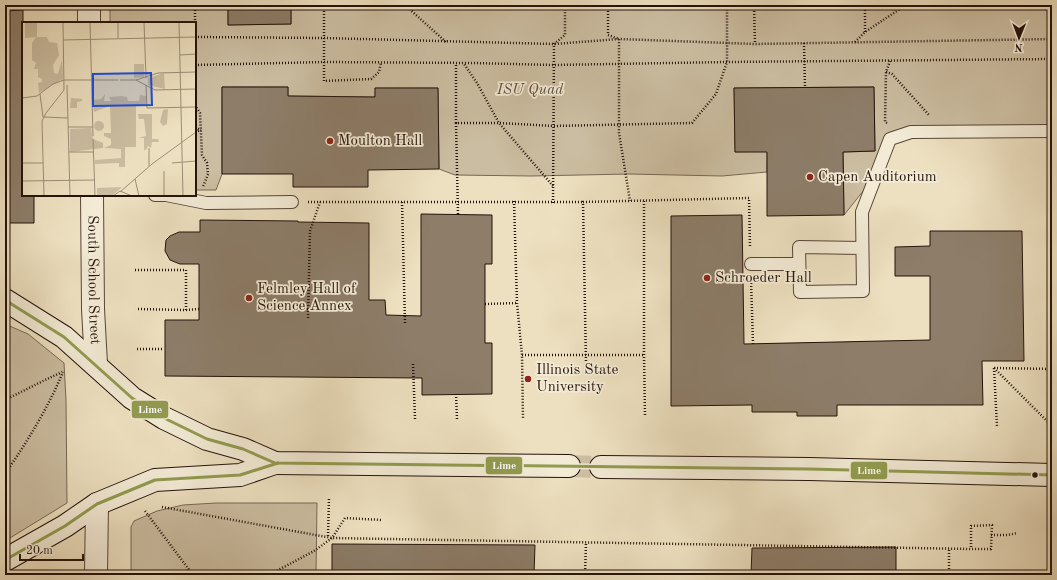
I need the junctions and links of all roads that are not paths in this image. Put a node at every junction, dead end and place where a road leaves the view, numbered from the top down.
1 (89, 5) edge
2 (89, 22) edge
3 (1052, 131) edge
4 (92, 196) edge
5 (171, 196) edge
6 (292, 202) road end
7 (862, 248) junction
8 (751, 264) road end
9 (800, 264) junction
10 (5, 300) edge
11 (96, 364) junction
12 (275, 463) junction
13 (569, 466) tunnel mouth
14 (601, 467) tunnel mouth
15 (1052, 475) edge
16 (97, 504) junction
17 (5, 560) edge
18 (96, 575) edge

1 - 2 main road
3 - 7 lane
4 - 11 main road, South School Street
5 - 6 lane
7 - 9 lane
7 - 9 lane
8 - 9 lane
10 - 11 main road
11 - 12 main road
12 - 13 main road
12 - 16 main road
14 - 15 main road
16 - 17 main road
16 - 18 main road

